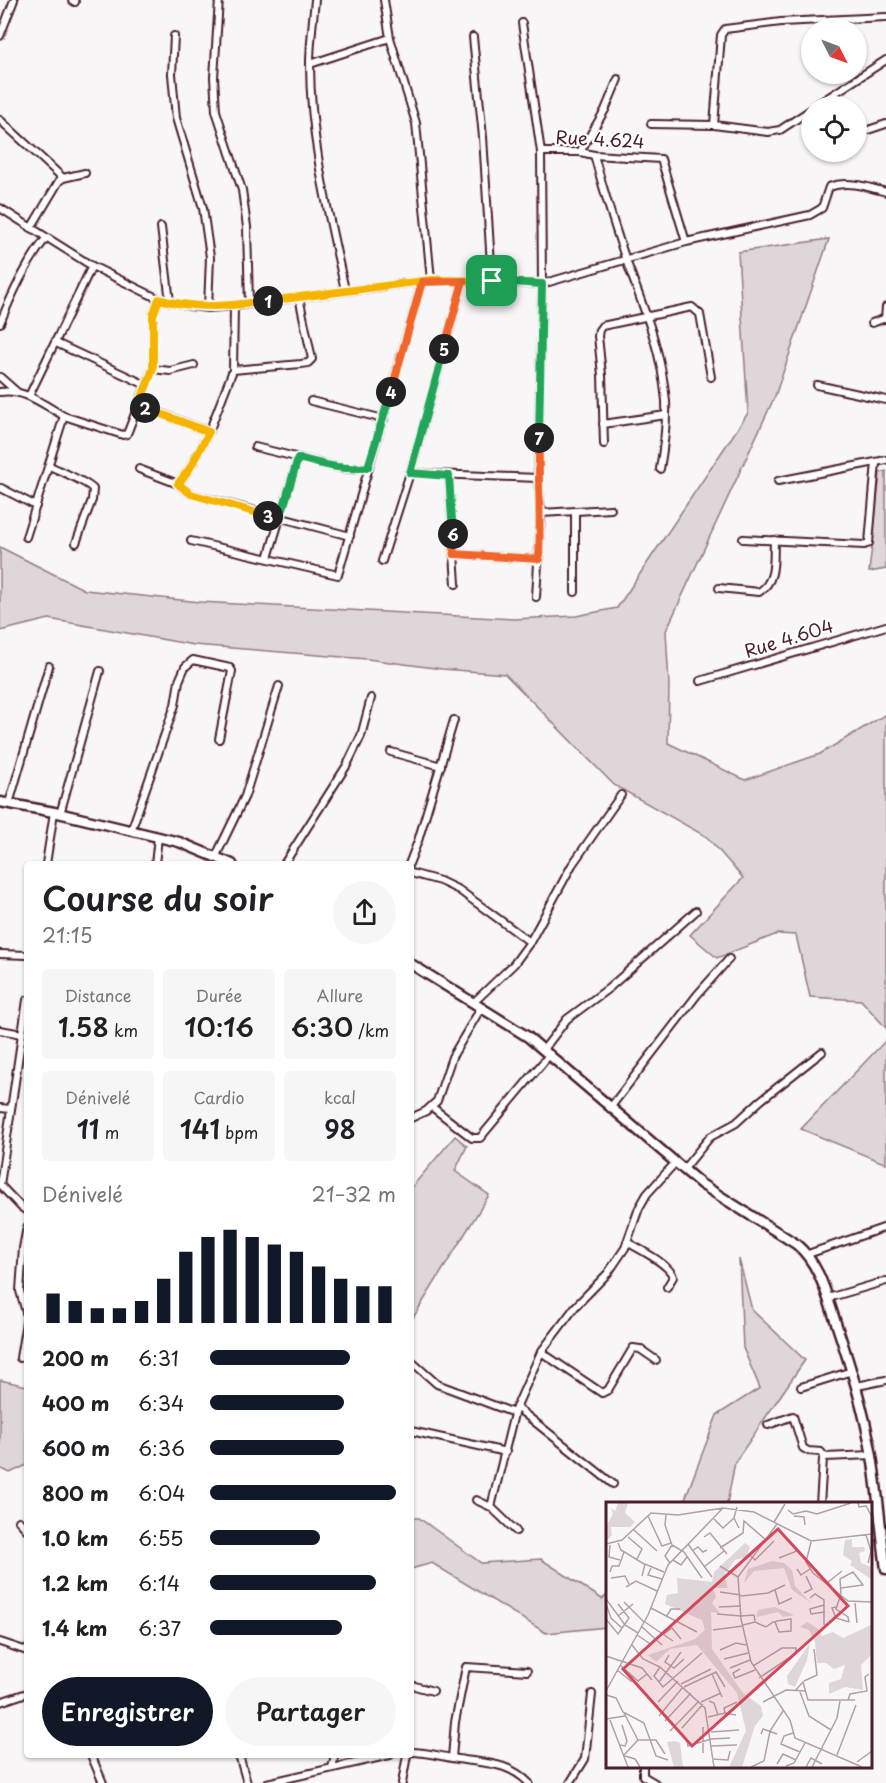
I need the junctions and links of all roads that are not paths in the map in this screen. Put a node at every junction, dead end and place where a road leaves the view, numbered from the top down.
1 (14, 0) edge
2 (219, 0) edge
3 (315, 0) edge
4 (384, 0) edge
5 (886, 17) edge
6 (522, 23) dead end
7 (2, 26) edge
8 (0, 36) edge
9 (174, 36) dead end
10 (473, 37) dead end
11 (390, 38) junction
12 (886, 60) edge
13 (310, 64) junction
14 (618, 79) dead end
15 (831, 96) edge
16 (801, 116) edge
17 (0, 120) edge
18 (651, 124) dead end
19 (886, 124) edge
20 (714, 125) junction
21 (867, 130) edge
22 (540, 152) junction
23 (580, 152) junction
24 (594, 155) junction
25 (85, 173) dead end
26 (63, 178) junction
27 (886, 192) edge
28 (0, 208) edge
29 (161, 227) dead end
30 (31, 228) junction
31 (46, 238) junction
32 (686, 242) junction
33 (626, 261) junction
34 (92, 266) junction
35 (431, 280) junction
36 (463, 281) junction
37 (492, 281) junction
38 (422, 282) junction
39 (542, 284) junction
40 (345, 290) junction
41 (299, 297) junction
42 (159, 299) junction
43 (170, 302) junction
44 (249, 304) junction
45 (234, 306) junction
46 (208, 308) junction
47 (886, 308) edge
48 (649, 318) junction
49 (885, 318) edge
50 (0, 323) edge
51 (873, 323) dead end
52 (56, 343) junction
53 (194, 364) dead end
54 (153, 369) junction
55 (233, 370) junction
56 (0, 377) edge
57 (711, 377) dead end
58 (146, 385) junction
59 (817, 385) dead end
60 (0, 392) edge
61 (17, 392) junction
62 (29, 396) junction
63 (886, 399) edge
64 (311, 401) dead end
65 (139, 405) junction
66 (666, 415) junction
67 (64, 416) junction
68 (384, 419) junction
69 (603, 424) junction
70 (209, 432) junction
71 (604, 444) dead end
72 (255, 447) dead end
73 (298, 458) junction
74 (886, 459) edge
75 (876, 462) junction
76 (50, 466) junction
77 (368, 467) junction
78 (139, 469) dead end
79 (660, 469) dead end
80 (410, 473) junction
81 (449, 476) junction
82 (538, 478) junction
83 (778, 481) dead end
84 (178, 484) junction
85 (1, 488) edge
86 (36, 506) junction
87 (612, 509) dead end
88 (575, 511) junction
89 (541, 513) junction
90 (280, 519) junction
91 (350, 536) junction
92 (26, 537) dead end
93 (743, 539) dead end
94 (774, 540) junction
95 (191, 541) dead end
96 (76, 543) dead end
97 (454, 554) junction
98 (268, 558) junction
99 (539, 559) junction
100 (382, 561) dead end
101 (456, 584) dead end
102 (719, 588) dead end
103 (575, 592) dead end
104 (536, 597) dead end
105 (886, 626) edge
106 (49, 666) dead end
107 (100, 671) dead end
108 (700, 681) dead end
109 (279, 686) dead end
110 (371, 698) dead end
111 (454, 720) dead end
112 (219, 739) dead end
113 (391, 752) dead end
114 (441, 766) junction
115 (621, 795) dead end
116 (4, 803) edge
117 (57, 813) junction
118 (131, 831) junction
119 (158, 837) junction
120 (216, 856) junction
121 (47, 861) edge
122 (155, 861) edge
123 (226, 861) edge
124 (286, 861) edge
125 (410, 861) edge
126 (414, 874) edge
127 (696, 911) dead end
128 (530, 942) junction
129 (0, 954) edge
130 (24, 955) edge
131 (729, 959) dead end
132 (414, 966) edge
133 (477, 1005) junction
134 (24, 1020) edge
135 (0, 1030) edge
136 (22, 1034) junction
137 (547, 1051) junction
138 (822, 1052) dead end
139 (432, 1107) junction
140 (0, 1108) edge
141 (610, 1108) junction
142 (11, 1109) junction
143 (414, 1116) edge
144 (675, 1163) junction
145 (683, 1170) junction
146 (24, 1209) edge
147 (886, 1227) edge
148 (627, 1242) junction
149 (24, 1243) edge
150 (808, 1254) junction
151 (886, 1281) edge
152 (667, 1287) dead end
153 (828, 1298) junction
154 (24, 1303) edge
155 (24, 1332) edge
156 (541, 1352) junction
157 (20, 1358) dead end
158 (656, 1360) dead end
159 (414, 1364) edge
160 (852, 1371) junction
161 (886, 1380) edge
162 (857, 1386) junction
163 (801, 1387) dead end
164 (515, 1410) junction
165 (768, 1425) dead end
166 (414, 1432) edge
167 (506, 1452) junction
168 (872, 1455) junction
169 (825, 1457) junction
170 (613, 1484) dead end
171 (476, 1500) dead end
172 (820, 1502) edge
173 (491, 1507) junction
174 (19, 1521) dead end
175 (24, 1527) edge
176 (516, 1531) dead end
177 (886, 1569) edge
178 (0, 1642) edge
179 (24, 1650) edge
180 (527, 1671) dead end
181 (414, 1686) edge
182 (433, 1690) dead end
183 (24, 1694) edge
184 (592, 1694) dead end
185 (0, 1702) edge
186 (414, 1752) edge
187 (92, 1758) edge
188 (240, 1758) edge
189 (334, 1758) edge
190 (377, 1758) edge
191 (406, 1758) edge
192 (452, 1758) junction
193 (332, 1768) junction
194 (644, 1768) edge
195 (103, 1783) edge
196 (247, 1783) edge
197 (267, 1783) edge
198 (402, 1783) edge
199 (529, 1783) edge
200 (570, 1783) edge
201 (655, 1783) edge

1 - 7 street
2 - 44 street
3 - 13 street
4 - 11 street
5 - 20 street
6 - 22 street
7 - 8 street
9 - 46 street
10 - 37 street
11 - 13 street
11 - 35 street
12 - 15 street
13 - 40 street
14 - 23 street
16 - 20 street
17 - 26 street
18 - 20 street
19 - 21 street
22 - 23 street, Rue 4.624
22 - 39 street, Rue 4.624
23 - 24 street, Rue 4.624
24 - 32 street, Rue 4.624
24 - 33 street
25 - 26 street
26 - 30 street
27 - 32 street
28 - 30 street
29 - 43 street
30 - 31 street
31 - 34 street
31 - 50 street
32 - 33 street
33 - 39 street
33 - 48 street
34 - 42 street
34 - 52 street
35 - 36 street
35 - 38 street
36 - 37 street
36 - 80 street
37 - 39 street
38 - 40 street
38 - 68 street
39 - 82 street, Rue 4.624
40 - 41 street
41 - 44 street
41 - 55 street
42 - 43 street
42 - 54 street
43 - 46 street
44 - 45 street
45 - 46 street
45 - 55 street
47 - 49 street
48 - 57 street
48 - 66 street
48 - 69 street
49 - 51 street
52 - 58 street
52 - 62 street
53 - 54 street
54 - 58 street
55 - 70 street
56 - 61 street
58 - 65 street
59 - 63 street
60 - 61 street
61 - 62 street
62 - 67 street
64 - 68 street
65 - 67 street
65 - 70 street
66 - 69 street
66 - 79 street
67 - 76 street
68 - 77 street
69 - 71 street
70 - 84 street
72 - 73 street
73 - 77 street
73 - 90 street
74 - 75 street
75 - 83 street
75 - 94 street
76 - 86 street
76 - 96 street
77 - 91 street
78 - 84 street
80 - 81 street
80 - 100 street
81 - 82 street
81 - 97 street
82 - 89 street, Rue 4.624
84 - 90 street
85 - 86 street
86 - 92 street
87 - 88 street
88 - 89 street
88 - 103 street
89 - 99 street, Rue 4.624
90 - 91 street
90 - 98 street
91 - 98 street
93 - 94 street
94 - 102 street
95 - 98 street
97 - 99 street
97 - 101 street
99 - 104 street, Rue 4.624
105 - 108 street, Rue 4.604
106 - 116 street
107 - 117 street
109 - 120 street
110 - 124 street
111 - 114 street
112 - 118 street
113 - 114 street
114 - 125 street
115 - 128 street
116 - 117 street
117 - 118 street
117 - 121 street
118 - 119 street
119 - 120 street
119 - 122 street
120 - 123 street
126 - 128 street
127 - 137 street
128 - 133 street
129 - 130 street
131 - 141 street
132 - 133 street
133 - 137 street
133 - 139 street
134 - 136 street
135 - 136 street
136 - 142 street
137 - 139 street
137 - 141 street
138 - 145 street
139 - 143 street
140 - 142 street
141 - 144 street
142 - 146 street
144 - 145 street
144 - 148 street
145 - 150 street
147 - 150 street
148 - 152 street
148 - 156 street
149 - 154 street
150 - 153 street
151 - 153 street
153 - 160 street
155 - 157 street
156 - 158 street
156 - 164 street
159 - 164 street
160 - 162 street
160 - 163 street
161 - 162 street
162 - 168 street
164 - 167 street
164 - 170 street
165 - 169 street
166 - 167 street
167 - 173 street
168 - 169 street
168 - 177 street
169 - 172 street
171 - 173 street
173 - 176 street
174 - 175 street
178 - 179 street
180 - 192 street
181 - 182 street
183 - 185 street
184 - 200 street
186 - 192 street
187 - 195 street
188 - 196 street
189 - 193 street
190 - 193 street
191 - 198 street
192 - 199 street
193 - 197 street
194 - 201 street

